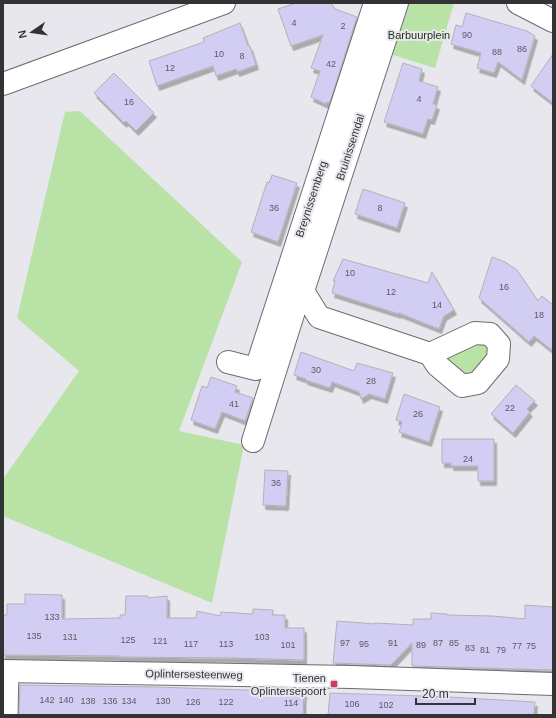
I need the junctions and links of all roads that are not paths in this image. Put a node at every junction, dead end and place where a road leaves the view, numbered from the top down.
1 (224, 3) edge
2 (375, 3) edge
3 (397, 3) edge
4 (518, 3) edge
5 (553, 21) edge
6 (3, 84) edge
7 (303, 291) junction
8 (430, 354) dead end
9 (228, 362) dead end
10 (253, 441) dead end
11 (6, 671) edge
12 (553, 684) edge
13 (9, 715) edge

1 - 6 street
2 - 9 street, Breynissemberg
3 - 7 street, Bruinissemdal
4 - 5 street
7 - 8 street
7 - 10 street, Bruinissemdal
11 - 12 street, Oplintersesteenweg
11 - 13 street

